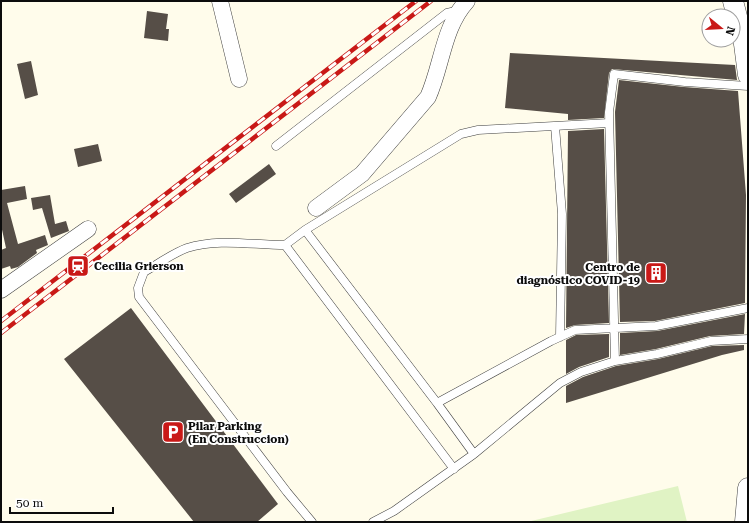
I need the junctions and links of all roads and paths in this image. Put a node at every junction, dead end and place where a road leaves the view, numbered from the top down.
1 (220, 1) edge
2 (734, 1) edge
3 (464, 5) edge
4 (748, 75) edge
5 (239, 79) dead end
6 (748, 86) edge
7 (609, 123) junction
8 (555, 126) junction
9 (276, 146) dead end
10 (316, 208) dead end
11 (88, 229) dead end
12 (305, 230) junction
13 (285, 245) junction
14 (1, 290) edge
15 (748, 308) edge
16 (615, 328) junction
17 (560, 336) junction
18 (748, 339) edge
19 (615, 361) junction
20 (437, 403) junction
21 (474, 454) junction
22 (454, 469) junction
23 (748, 488) edge
24 (312, 522) edge
25 (373, 522) edge
26 (745, 522) edge

1 - 5 street
2 - 4 street
3 - 9 lane
3 - 10 street
6 - 7 lane
7 - 8 lane
7 - 16 lane
8 - 12 lane
8 - 17 lane
11 - 14 street
12 - 13 lane
12 - 20 lane
13 - 22 lane
13 - 24 lane
15 - 16 lane
16 - 17 lane
16 - 19 lane
17 - 20 lane
18 - 19 lane
19 - 21 lane
20 - 21 lane
21 - 22 lane
22 - 25 lane
23 - 26 street

